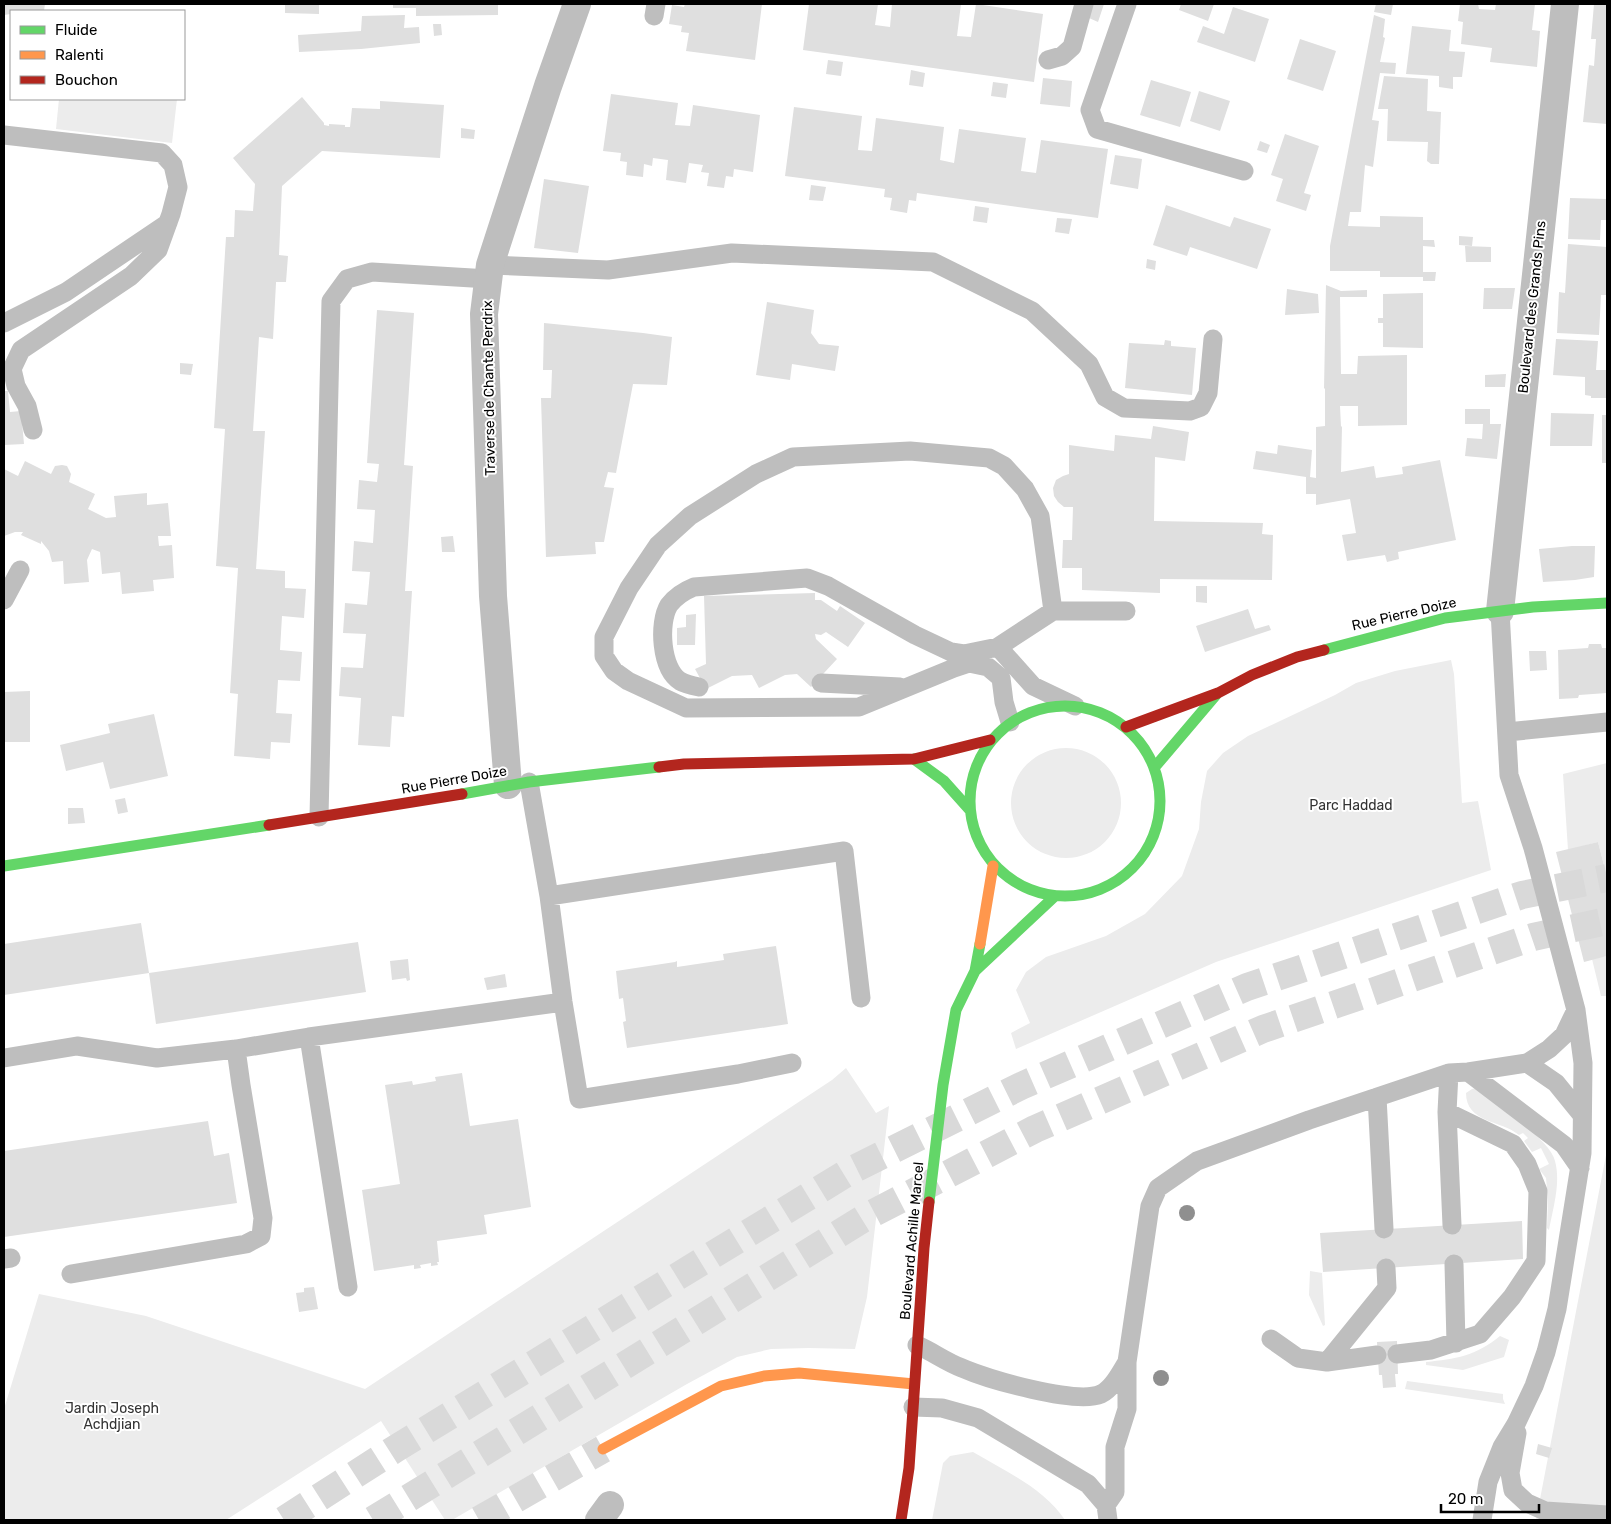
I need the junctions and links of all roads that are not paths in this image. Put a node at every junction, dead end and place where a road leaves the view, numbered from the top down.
1 (577, 4) edge
2 (1084, 4) edge
3 (1127, 4) edge
4 (1565, 4) edge
5 (1048, 60) dead end
6 (4, 135) edge
7 (1244, 171) dead end
8 (168, 223) junction
9 (489, 272) junction
10 (4, 323) edge
11 (1213, 339) dead end
12 (33, 430) dead end
13 (20, 570) dead end
14 (4, 600) edge
15 (1607, 604) edge
16 (1053, 611) junction
17 (1126, 611) dead end
18 (1500, 611) junction
19 (998, 647) junction
20 (821, 683) dead end
21 (699, 687) dead end
22 (907, 687) junction
23 (1218, 693) junction
24 (1075, 706) junction
25 (1010, 722) junction
26 (1607, 722) edge
27 (1126, 727) junction
28 (1507, 732) junction
29 (990, 740) junction
30 (914, 760) junction
31 (1154, 768) junction
32 (519, 784) junction
33 (969, 809) junction
34 (319, 817) junction
35 (4, 866) edge
36 (993, 866) junction
37 (549, 896) junction
38 (1055, 896) junction
39 (975, 971) junction
40 (861, 998) dead end
41 (564, 1002) junction
42 (1576, 1010) junction
43 (309, 1037) junction
44 (236, 1049) junction
45 (4, 1058) edge
46 (792, 1063) dead end
47 (1527, 1064) junction
48 (1459, 1072) junction
49 (1377, 1097) junction
50 (1447, 1112) junction
51 (1582, 1115) junction
52 (1580, 1168) junction
53 (1452, 1225) dead end
54 (1384, 1229) dead end
55 (1454, 1264) dead end
56 (1386, 1268) dead end
57 (71, 1274) dead end
58 (348, 1287) dead end
59 (1271, 1339) dead end
60 (1456, 1343) junction
61 (917, 1345) junction
62 (1397, 1354) dead end
63 (1377, 1355) dead end
64 (1127, 1362) junction
65 (1327, 1362) junction
66 (914, 1384) junction
67 (913, 1407) junction
68 (1523, 1410) junction
69 (602, 1448) tunnel mouth
70 (1107, 1512) edge
71 (1545, 1512) junction
72 (1607, 1515) edge
73 (1568, 1516) edge
74 (901, 1520) edge
75 (1482, 1520) edge
76 (1528, 1520) edge

1 - 9 street, Traverse de Chante Perdrix
2 - 5 lane
3 - 7 lane
4 - 18 street, Boulevard des Grands Pins
6 - 8 lane
8 - 10 lane
8 - 12 lane
9 - 11 lane
9 - 32 street, Traverse de Chante Perdrix
9 - 34 lane
13 - 14 lane
15 - 18 main road, Rue Pierre Doize
16 - 17 lane
16 - 19 lane
16 - 22 lane
18 - 23 main road, Rue Pierre Doize
18 - 28 lane
19 - 21 lane
19 - 24 lane
20 - 22 lane
22 - 25 lane
23 - 27 main road, Rue Pierre Doize
23 - 31 main road, Rue Pierre Doize
24 - 25 main road
24 - 27 main road
25 - 29 main road
26 - 28 lane
27 - 31 main road
28 - 42 lane
29 - 30 main road, Rue Pierre Doize
29 - 33 main road
30 - 32 main road, Rue Pierre Doize
30 - 33 main road
31 - 38 main road
32 - 34 main road, Rue Pierre Doize
32 - 37 lane
33 - 36 main road
34 - 35 main road, Rue Pierre Doize
36 - 38 main road
36 - 39 main road, Boulevard Achille Marcel
37 - 40 lane
37 - 41 lane
38 - 39 main road, Boulevard Achille Marcel
39 - 61 main road, Boulevard Achille Marcel
41 - 43 lane
41 - 46 lane
42 - 47 lane
42 - 51 lane
43 - 44 lane
43 - 58 lane
44 - 45 lane
44 - 57 lane
47 - 48 lane
47 - 51 lane
48 - 49 lane
48 - 50 lane
48 - 52 lane
49 - 54 lane
49 - 64 lane
50 - 53 lane
50 - 60 lane
51 - 52 lane
52 - 68 lane
55 - 60 lane
56 - 65 lane
59 - 65 lane
60 - 62 lane
61 - 64 lane
61 - 66 main road, Boulevard Achille Marcel
63 - 65 lane
64 - 70 lane
66 - 67 main road, Boulevard Achille Marcel
66 - 69 main road
67 - 70 lane
67 - 74 main road, Boulevard Achille Marcel
68 - 71 lane
68 - 75 lane
71 - 73 lane
71 - 76 lane
72 - 73 lane

